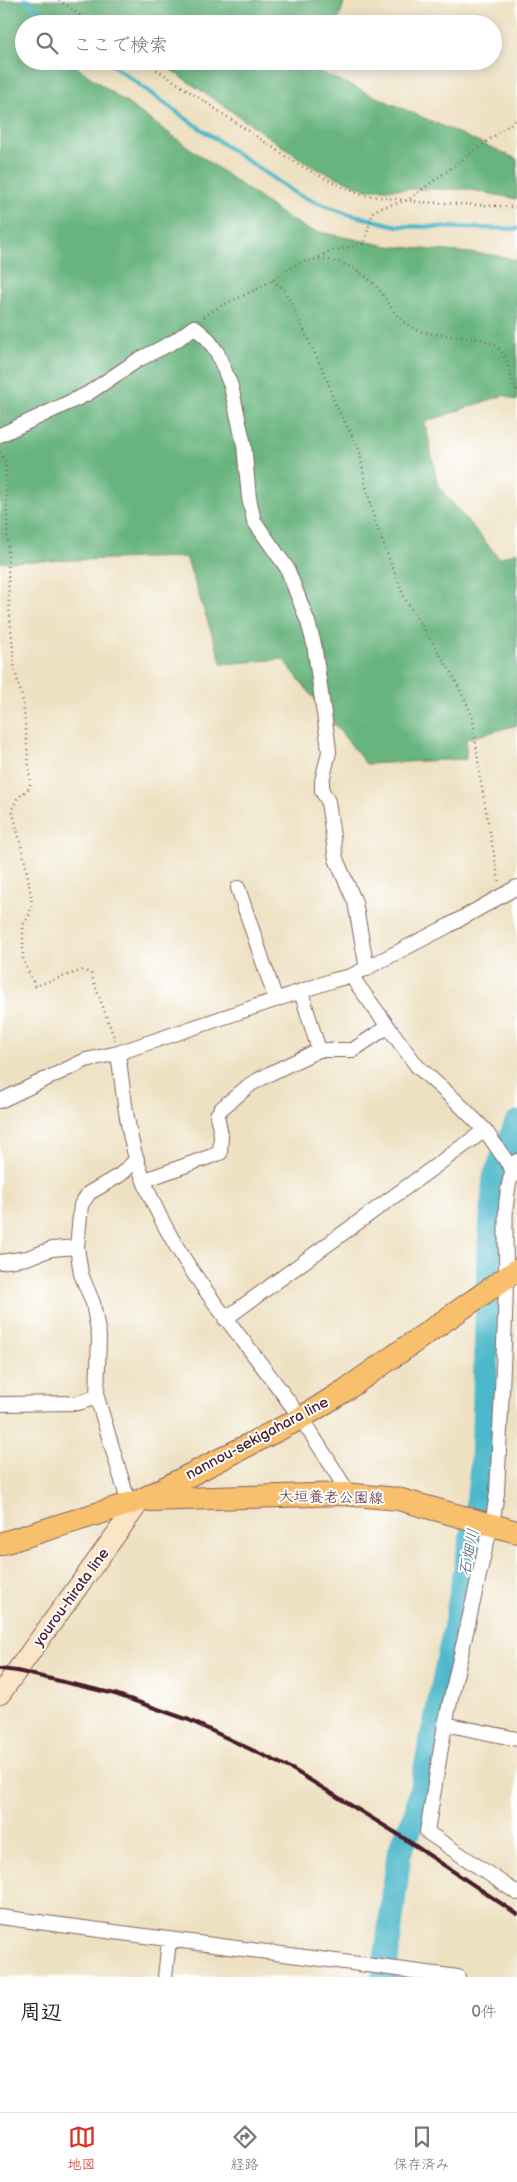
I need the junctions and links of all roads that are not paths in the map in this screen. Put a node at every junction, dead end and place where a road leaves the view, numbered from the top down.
1 (0, 435) edge
2 (517, 887) edge
3 (238, 888) dead end
4 (366, 969) junction
5 (351, 976) junction
6 (301, 992) junction
7 (276, 1000) junction
8 (387, 1027) junction
9 (318, 1050) junction
10 (119, 1053) junction
11 (0, 1101) edge
12 (485, 1130) junction
13 (136, 1160) junction
14 (514, 1167) edge
15 (145, 1180) junction
16 (77, 1247) junction
17 (0, 1262) edge
18 (508, 1276) edge
19 (225, 1319) junction
20 (97, 1397) junction
21 (0, 1404) edge
22 (301, 1418) junction
23 (344, 1494) junction
24 (135, 1502) junction
25 (483, 1522) junction
26 (517, 1532) edge
27 (0, 1544) edge
28 (0, 1694) edge
29 (446, 1724) junction
30 (517, 1739) edge
31 (517, 1893) edge
32 (0, 1917) edge
33 (169, 1941) junction
34 (373, 1972) edge
35 (397, 1973) edge
36 (165, 1977) edge
37 (458, 1977) edge

1 - 4 street
2 - 4 street
3 - 7 street
4 - 5 street
5 - 6 street
5 - 8 street
6 - 7 street
6 - 9 street
7 - 10 street
8 - 9 street
8 - 12 street
9 - 15 street
10 - 11 street
10 - 13 street
12 - 14 street
12 - 19 street
13 - 15 street
13 - 16 street
14 - 18 street
15 - 19 street
16 - 17 street
16 - 20 street
18 - 22 main road, nannou-sekigahara line
18 - 25 street
19 - 22 street
20 - 21 street
20 - 24 street
22 - 23 street
22 - 24 main road, nannou-sekigahara line
23 - 24 main road, 大垣養老公園線
23 - 25 main road, 大垣養老公園線
24 - 27 main road, nannou-sekigahara line
24 - 28 main road, yourou-hirata line
25 - 26 main road, 大垣養老公園線
25 - 29 street
29 - 30 street
29 - 31 street
32 - 33 street
33 - 34 street
33 - 36 street
34 - 35 street
35 - 37 street

